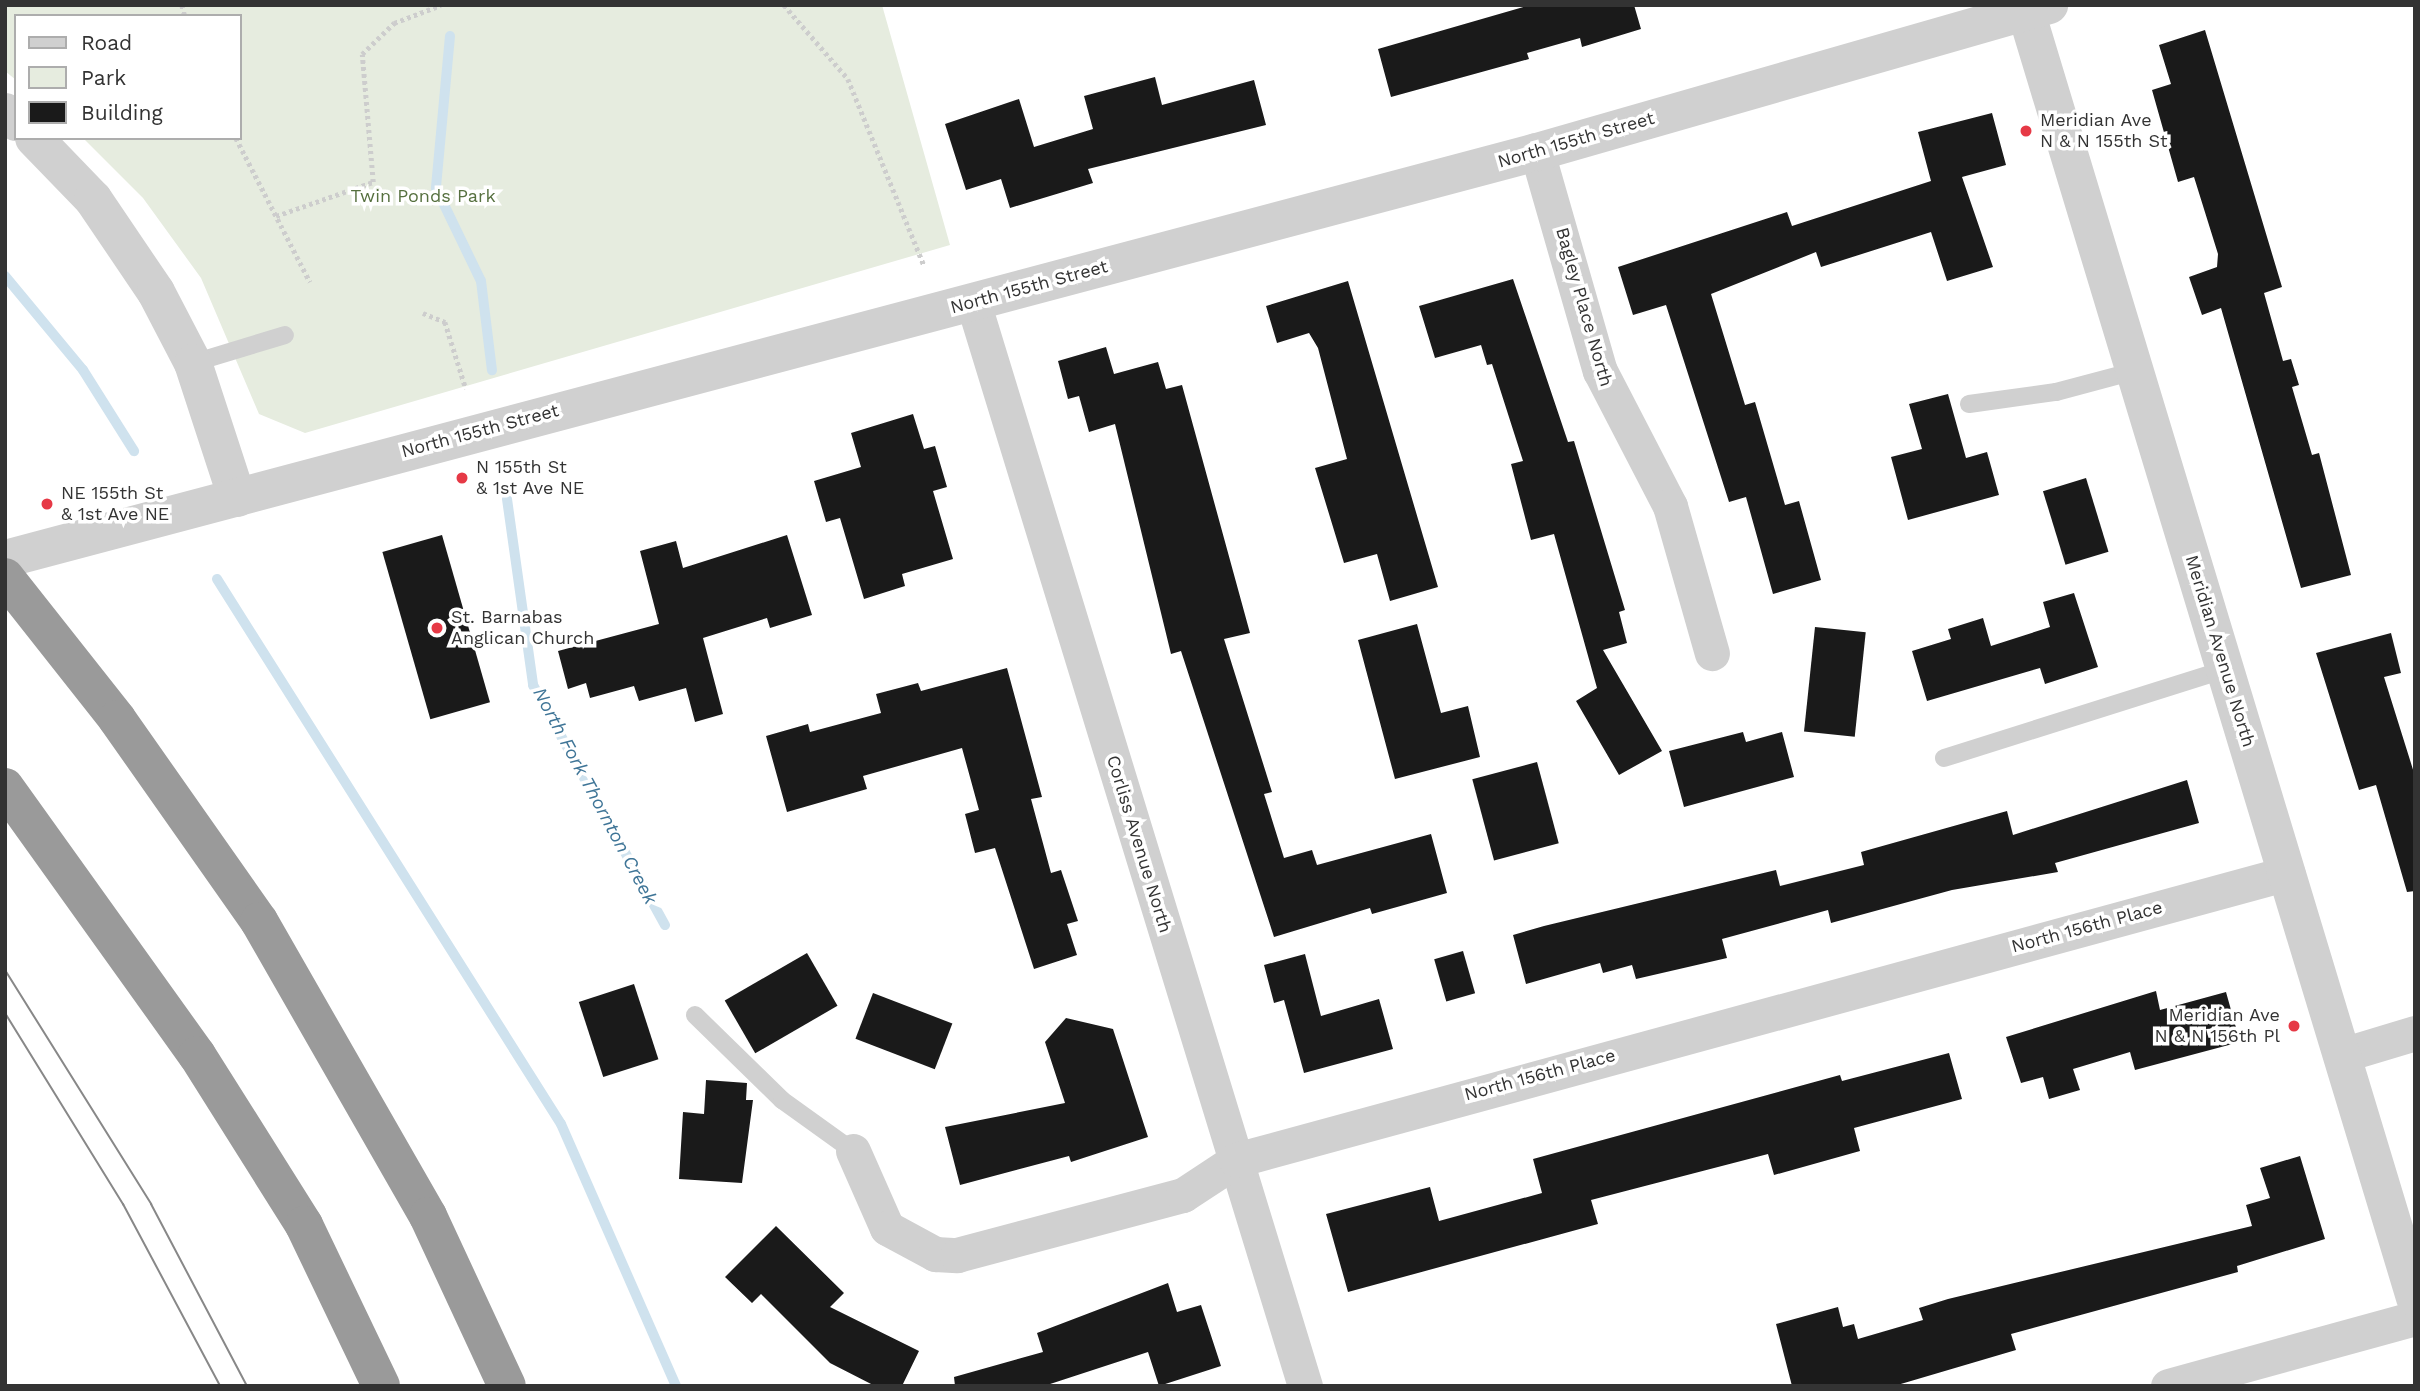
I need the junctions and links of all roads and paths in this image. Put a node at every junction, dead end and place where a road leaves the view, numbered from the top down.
1 (441, 5) edge
2 (558, 5) edge
3 (653, 5) edge
4 (784, 5) edge
5 (2033, 7) edge
6 (36, 140) edge
7 (237, 140) edge
8 (1537, 152) junction
9 (276, 216) junction
10 (924, 265) dead end
11 (310, 282) dead end
12 (973, 302) junction
13 (423, 313) dead end
14 (285, 335) dead end
15 (194, 363) junction
16 (2135, 370) junction
17 (466, 389) dead end
18 (1969, 404) dead end
19 (237, 498) junction
20 (5, 559) edge
21 (5, 577) edge
22 (1712, 653) dead end
23 (2226, 669) junction
24 (1944, 758) dead end
25 (5, 787) edge
26 (2288, 873) junction
27 (695, 1015) dead end
28 (2415, 1033) edge
29 (2342, 1055) junction
30 (853, 1151) joint
31 (1236, 1160) junction
32 (2415, 1298) edge
33 (2415, 1318) edge
34 (382, 1386) edge
35 (507, 1386) edge
36 (1305, 1386) edge
37 (2168, 1386) edge

1 - 9 path
2 - 3 path
4 - 10 path
5 - 8 street, North 155th Street
5 - 16 street, Meridian Avenue North
6 - 15 street
7 - 9 path
8 - 12 street, North 155th Street
8 - 22 street, Bagley Place North
9 - 11 path
12 - 19 street, North 155th Street
12 - 31 street, Corliss Avenue North
13 - 17 path
14 - 15 lane
15 - 19 street
16 - 18 lane
16 - 23 street, Meridian Avenue North
19 - 20 street, North 155th Street
21 - 35 highway
23 - 24 lane
23 - 26 street, Meridian Avenue North
25 - 34 highway
26 - 29 street, Meridian Avenue North
26 - 31 street, North 156th Place
27 - 30 lane
28 - 29 street
29 - 32 street, Meridian Avenue North
30 - 31 street, North 156th Place
31 - 36 street, Corliss Avenue North
33 - 37 street

